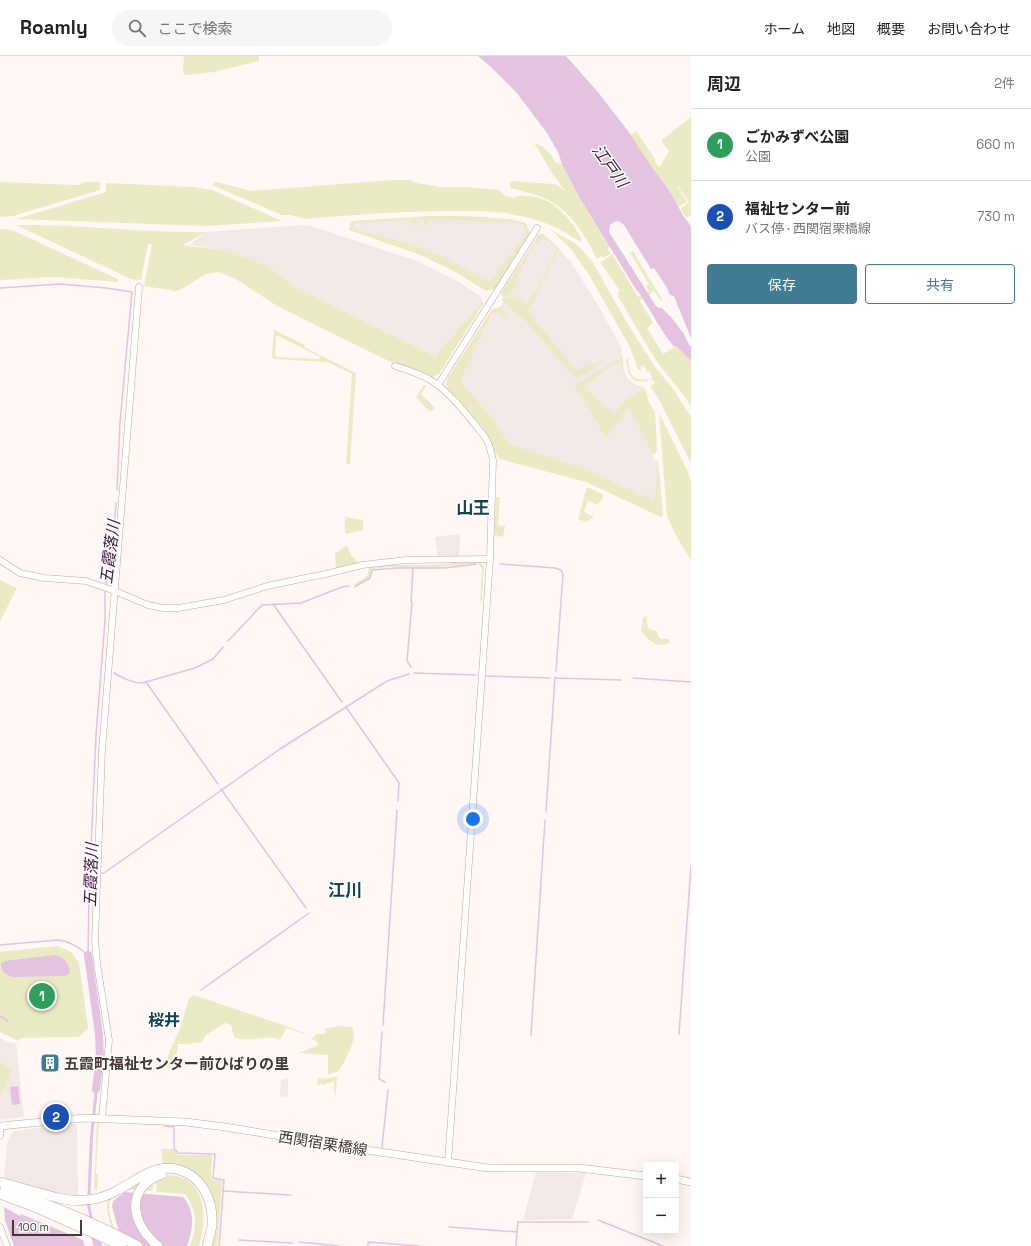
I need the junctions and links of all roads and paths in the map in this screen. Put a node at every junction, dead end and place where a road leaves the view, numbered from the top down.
1 (537, 228) dead end
2 (139, 287) dead end
3 (395, 366) dead end
4 (438, 385) junction
5 (490, 559) junction
6 (0, 560) edge
7 (113, 590) junction
8 (101, 1118) junction
9 (0, 1126) edge
10 (0, 1136) edge
11 (448, 1163) junction
12 (162, 1171) junction
13 (643, 1176) edge
14 (679, 1180) edge
15 (0, 1182) edge
16 (691, 1182) edge
17 (0, 1187) edge
18 (0, 1194) edge
19 (37, 1208) junction
20 (0, 1227) edge
21 (7, 1246) edge
22 (108, 1246) edge
23 (122, 1246) edge
24 (138, 1246) edge
25 (158, 1246) edge
26 (203, 1246) edge
27 (207, 1246) edge

1 - 4 street
2 - 7 street
3 - 4 street
4 - 5 street
5 - 7 street
5 - 11 street
6 - 7 street
7 - 8 street
8 - 9 main road, 西関宿栗橋線
8 - 11 main road, 西関宿栗橋線
9 - 10 street
11 - 13 main road, 西関宿栗橋線
12 - 15 highway
12 - 25 highway
12 - 26 highway
12 - 27 highway
14 - 16 main road
17 - 24 highway
18 - 19 highway
19 - 22 highway
19 - 23 highway
20 - 21 street

